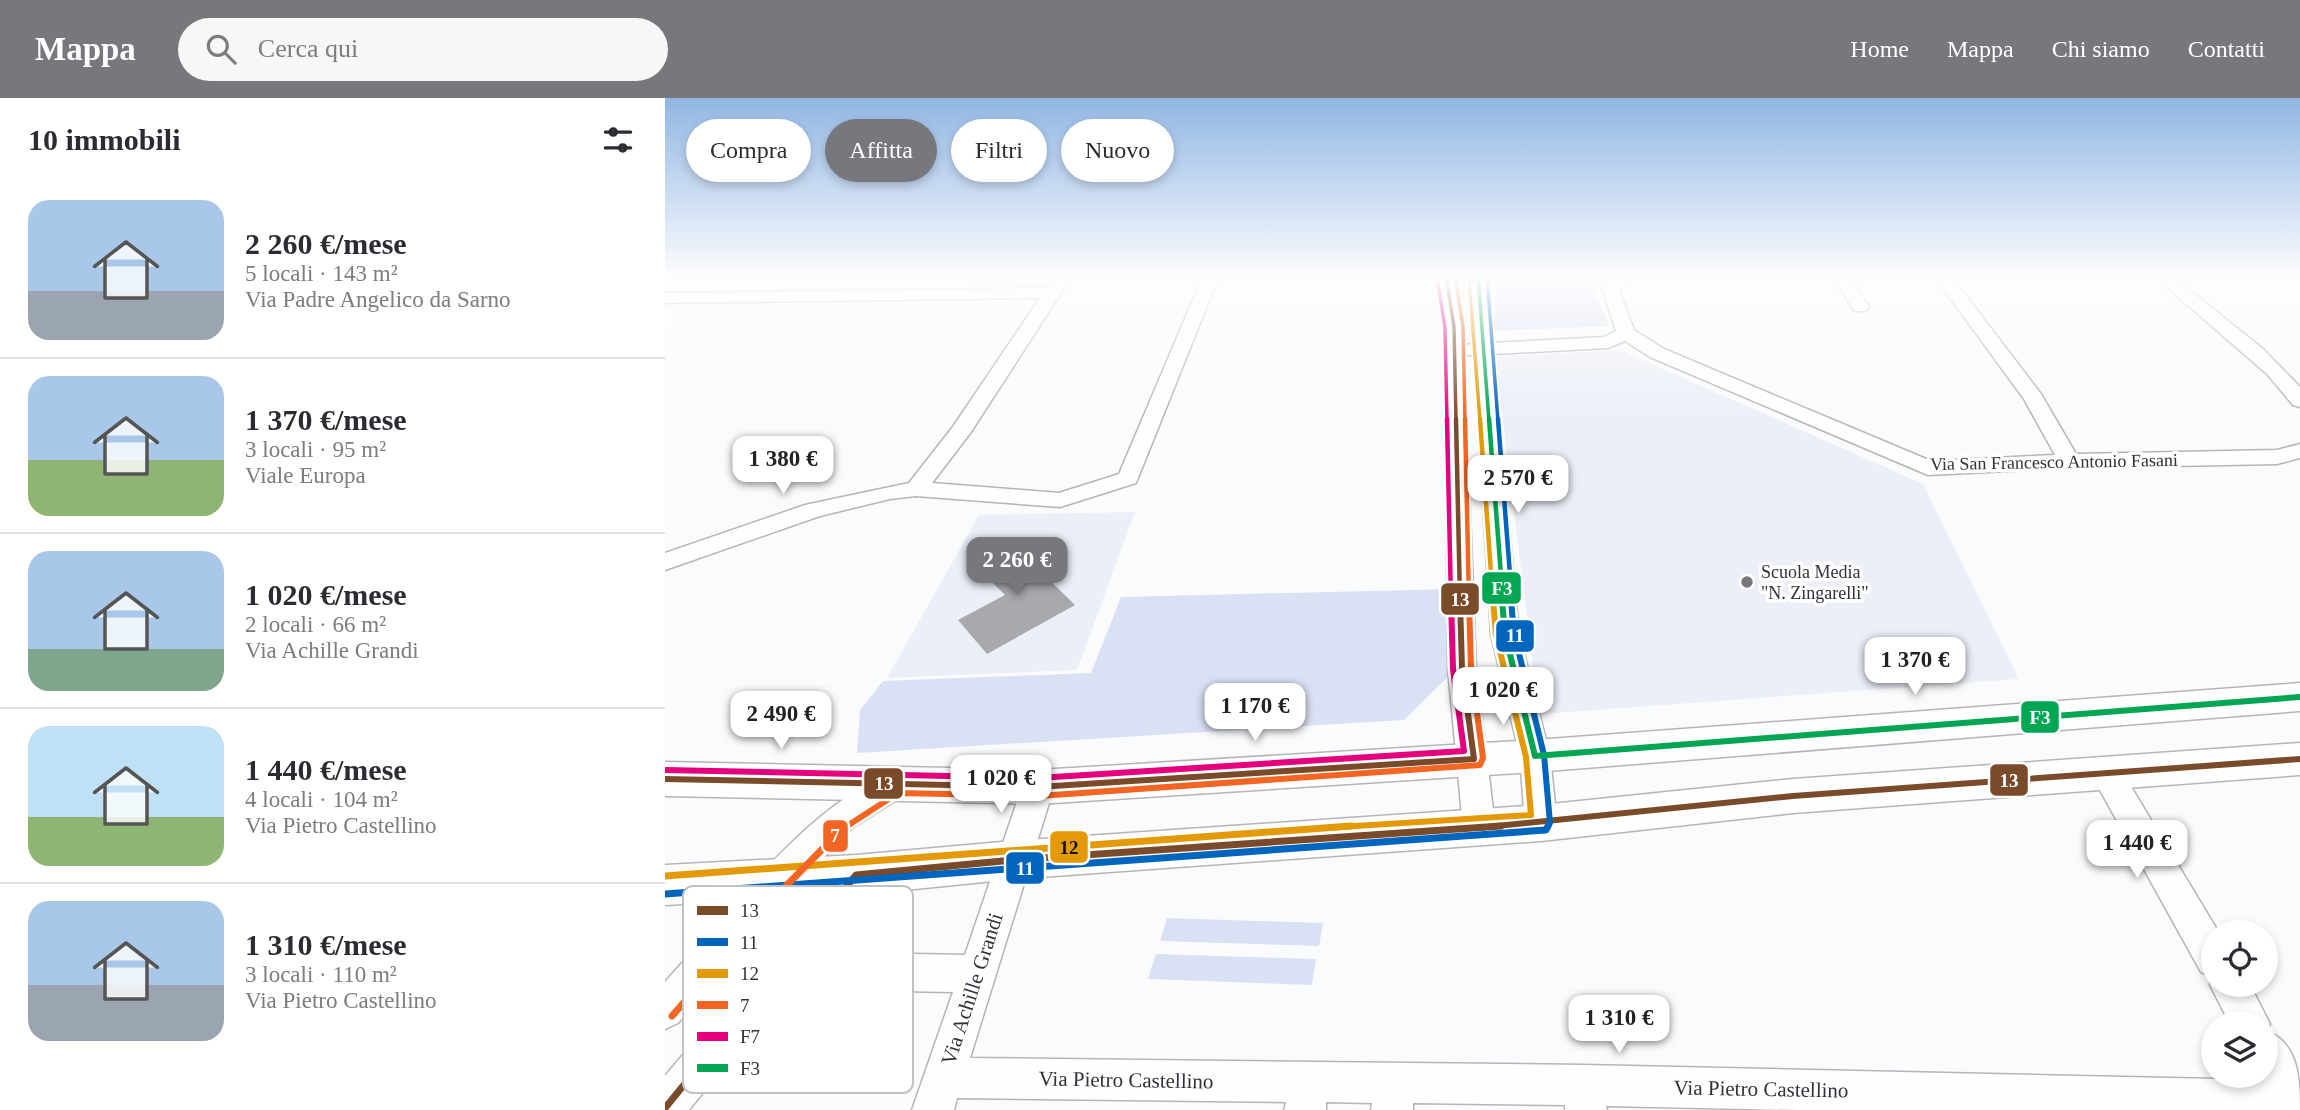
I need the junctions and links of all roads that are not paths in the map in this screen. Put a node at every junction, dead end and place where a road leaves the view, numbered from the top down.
1 (1031, 323) edge
2 (1192, 323) edge
3 (1451, 323) edge
4 (1480, 323) edge
5 (1623, 323) edge
6 (1977, 323) edge
7 (2218, 323) edge
8 (1626, 333) junction
9 (1481, 345) junction
10 (1454, 346) junction
11 (2268, 365) junction
12 (2300, 366) edge
13 (2293, 383) edge
14 (2300, 401) edge
15 (2300, 451) edge
16 (2069, 461) junction
17 (916, 489) junction
18 (665, 562) edge
19 (2295, 702) edge
20 (1535, 756) junction
21 (2300, 758) edge
22 (1474, 759) junction
23 (2107, 774) junction
24 (665, 779) edge
25 (896, 784) junction
26 (1038, 787) junction
27 (1541, 823) junction
28 (1479, 825) junction
29 (1013, 860) junction
30 (856, 875) junction
31 (781, 879) junction
32 (665, 885) edge
33 (775, 886) edge
34 (847, 886) edge
35 (2201, 937) edge
36 (913, 973) edge
37 (978, 974) junction
38 (683, 990) edge
39 (665, 1010) edge
40 (2278, 1069) edge
41 (683, 1086) edge
42 (938, 1094) edge
43 (1307, 1096) edge
44 (1393, 1096) edge
45 (1585, 1097) edge
46 (1787, 1100) edge
47 (1884, 1101) edge
48 (2298, 1101) edge
49 (2251, 1106) edge
50 (665, 1108) edge

1 - 17 street
2 - 17 street
3 - 10 street
4 - 9 street
5 - 8 street
6 - 16 street
7 - 11 street
8 - 9 street
8 - 16 street, Via San Francesco Antonio Fasani
9 - 10 street
9 - 20 street
10 - 22 street
11 - 12 street
11 - 13 street
13 - 14 street
15 - 16 street, Via San Francesco Antonio Fasani
17 - 18 street
19 - 20 street
20 - 22 street
20 - 27 street
21 - 23 street
22 - 26 street
22 - 28 street
23 - 27 street
23 - 35 street
24 - 25 street
25 - 26 street
25 - 31 street
26 - 29 street, Via Achille Grandi
27 - 28 street
28 - 29 street
29 - 30 street
29 - 37 street, Via Achille Grandi
30 - 31 street
30 - 34 street
31 - 32 street
31 - 33 street
36 - 37 street
37 - 42 street, Via Achille Grandi
38 - 39 street
40 - 48 street, Via Pietro Castellino
41 - 50 street
42 - 43 street, Via Pietro Castellino
43 - 44 street, Via Pietro Castellino
44 - 45 street, Via Pietro Castellino
45 - 46 street, Via Pietro Castellino
46 - 47 street, Via Pietro Castellino
47 - 49 street, Via Pietro Castellino
48 - 49 street, Via Pietro Castellino

